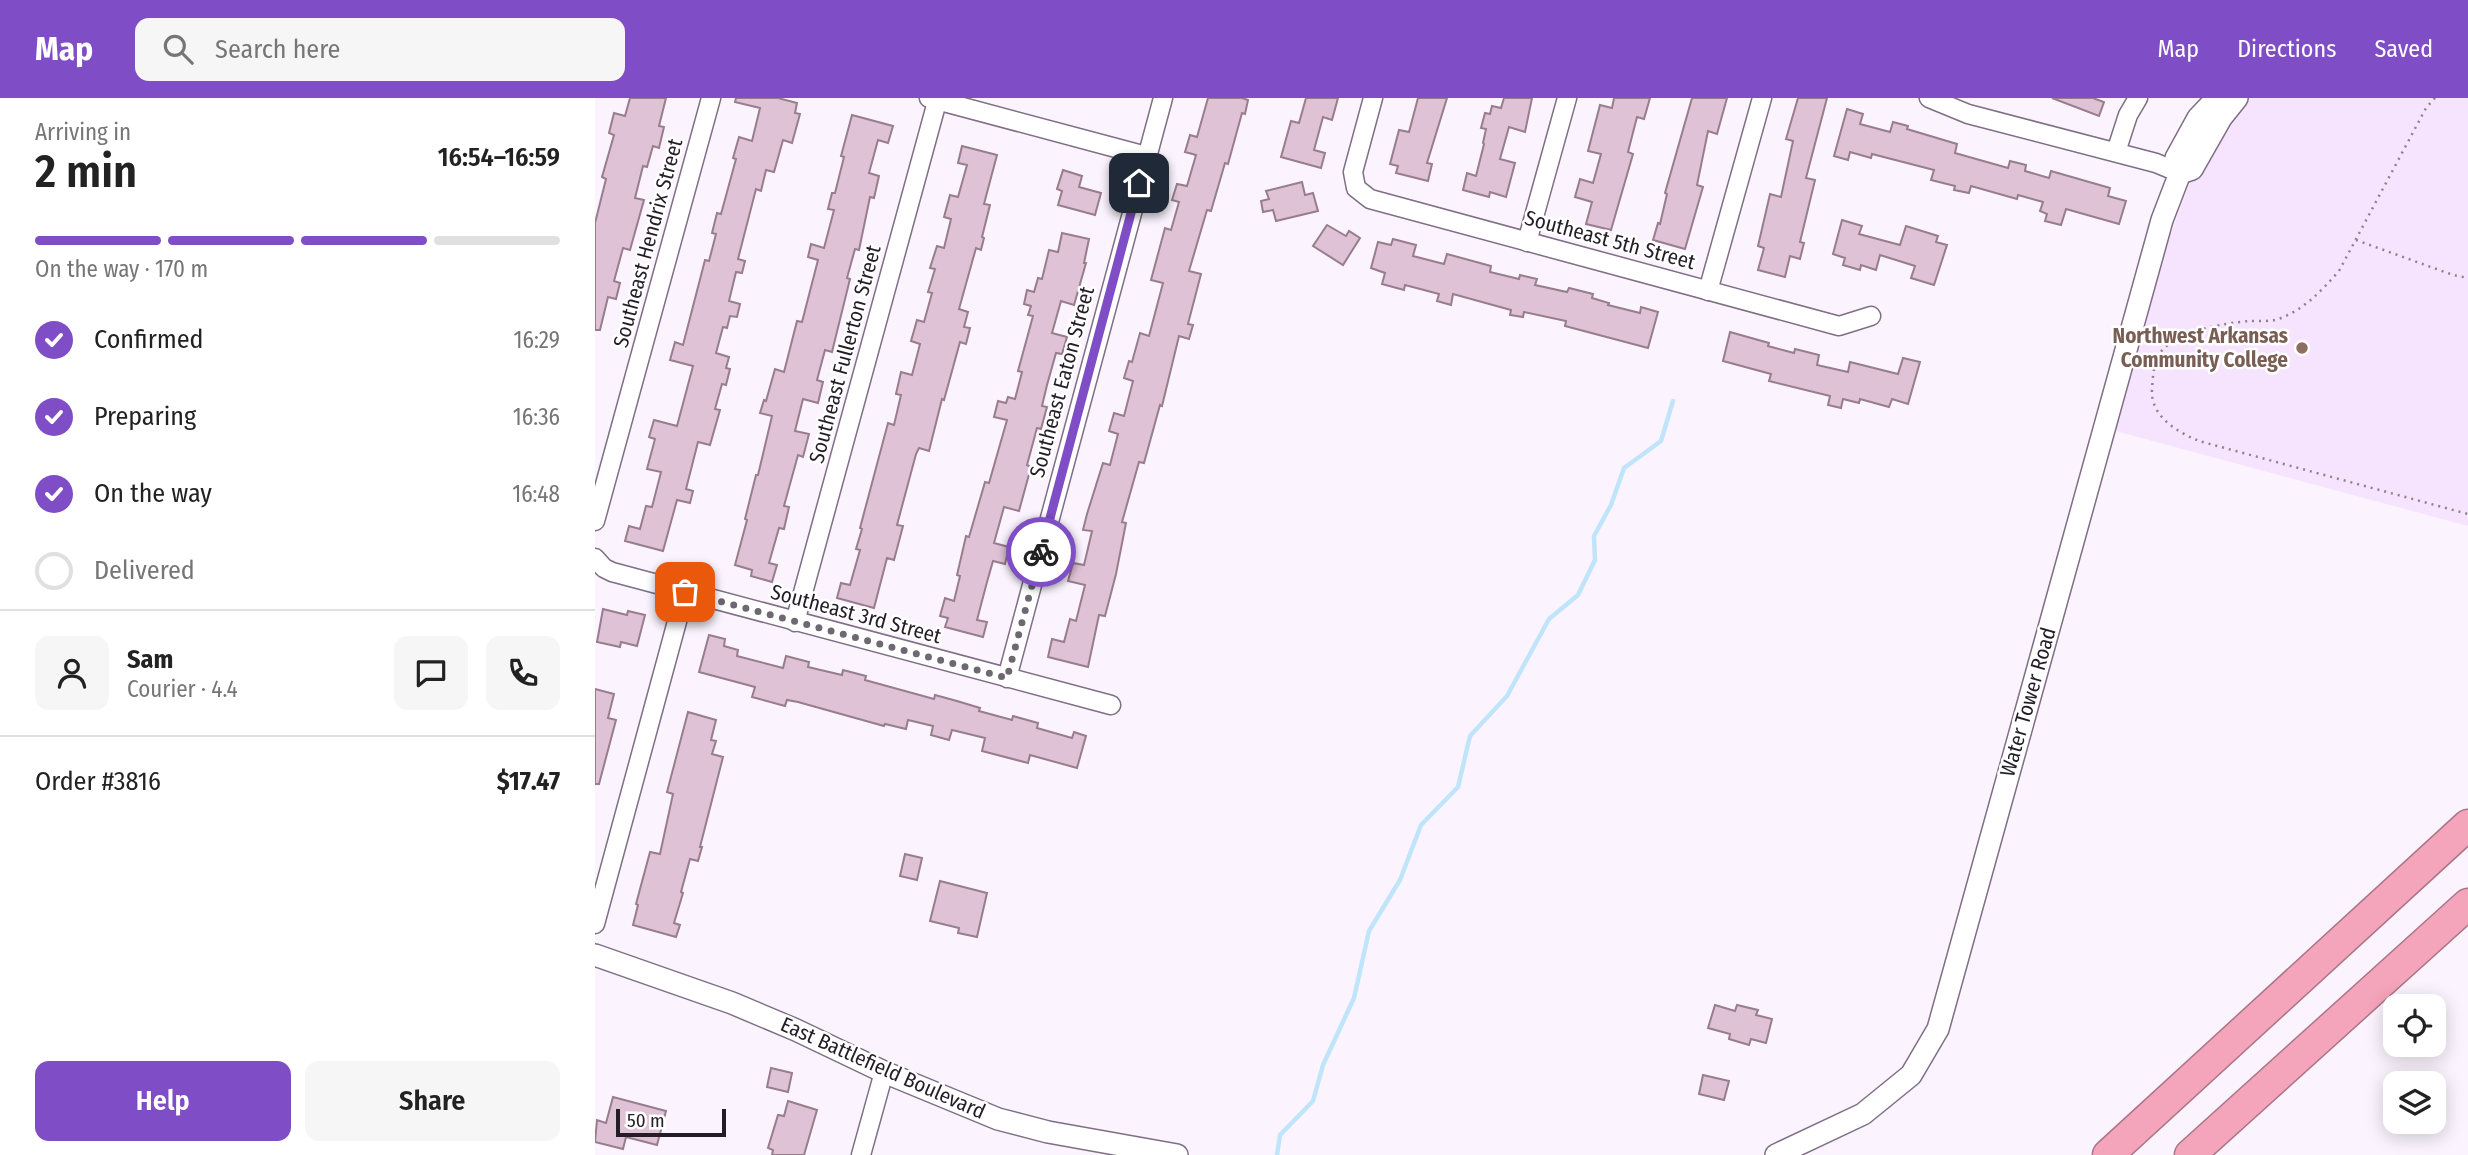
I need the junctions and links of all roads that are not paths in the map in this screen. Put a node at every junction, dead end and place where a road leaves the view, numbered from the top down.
1 (711, 98) edge
2 (1163, 98) edge
3 (1373, 98) edge
4 (1566, 98) edge
5 (1762, 98) edge
6 (2138, 98) edge
7 (2217, 98) edge
8 (2237, 98) edge
9 (935, 99) edge
10 (1932, 99) edge
11 (2116, 152) junction
12 (1146, 156) junction
13 (2180, 173) junction
14 (1527, 242) junction
15 (1708, 291) junction
16 (1871, 316) dead end
17 (595, 521) edge
18 (595, 558) edge
19 (685, 592) junction
20 (795, 622) junction
21 (1007, 678) junction
22 (1111, 705) dead end
23 (2468, 825) edge
24 (2468, 904) edge
25 (595, 924) edge
26 (595, 955) edge
27 (884, 1072) junction
28 (861, 1155) edge
29 (1177, 1155) edge
30 (1776, 1155) edge
31 (2108, 1155) edge
32 (2190, 1155) edge

1 - 17 street, Southeast Hendrix Street
2 - 12 street, Southeast Eaton Street
3 - 14 street, Southeast 5th Street
4 - 14 street
5 - 15 street
6 - 11 street
7 - 13 street, Water Tower Road
8 - 13 street, Water Tower Road
9 - 12 street
9 - 20 street, Southeast Fullerton Street
10 - 11 street
11 - 13 street
12 - 21 street, Southeast Eaton Street
13 - 30 street, Water Tower Road
14 - 15 street, Southeast 5th Street
15 - 16 street, Southeast 5th Street
18 - 19 street, Southeast 3rd Street
19 - 20 street, Southeast 3rd Street
19 - 25 street
20 - 21 street, Southeast 3rd Street
21 - 22 street, Southeast 3rd Street
23 - 31 highway
24 - 32 highway
26 - 27 street, East Battlefield Boulevard
27 - 28 street
27 - 29 street, East Battlefield Boulevard

